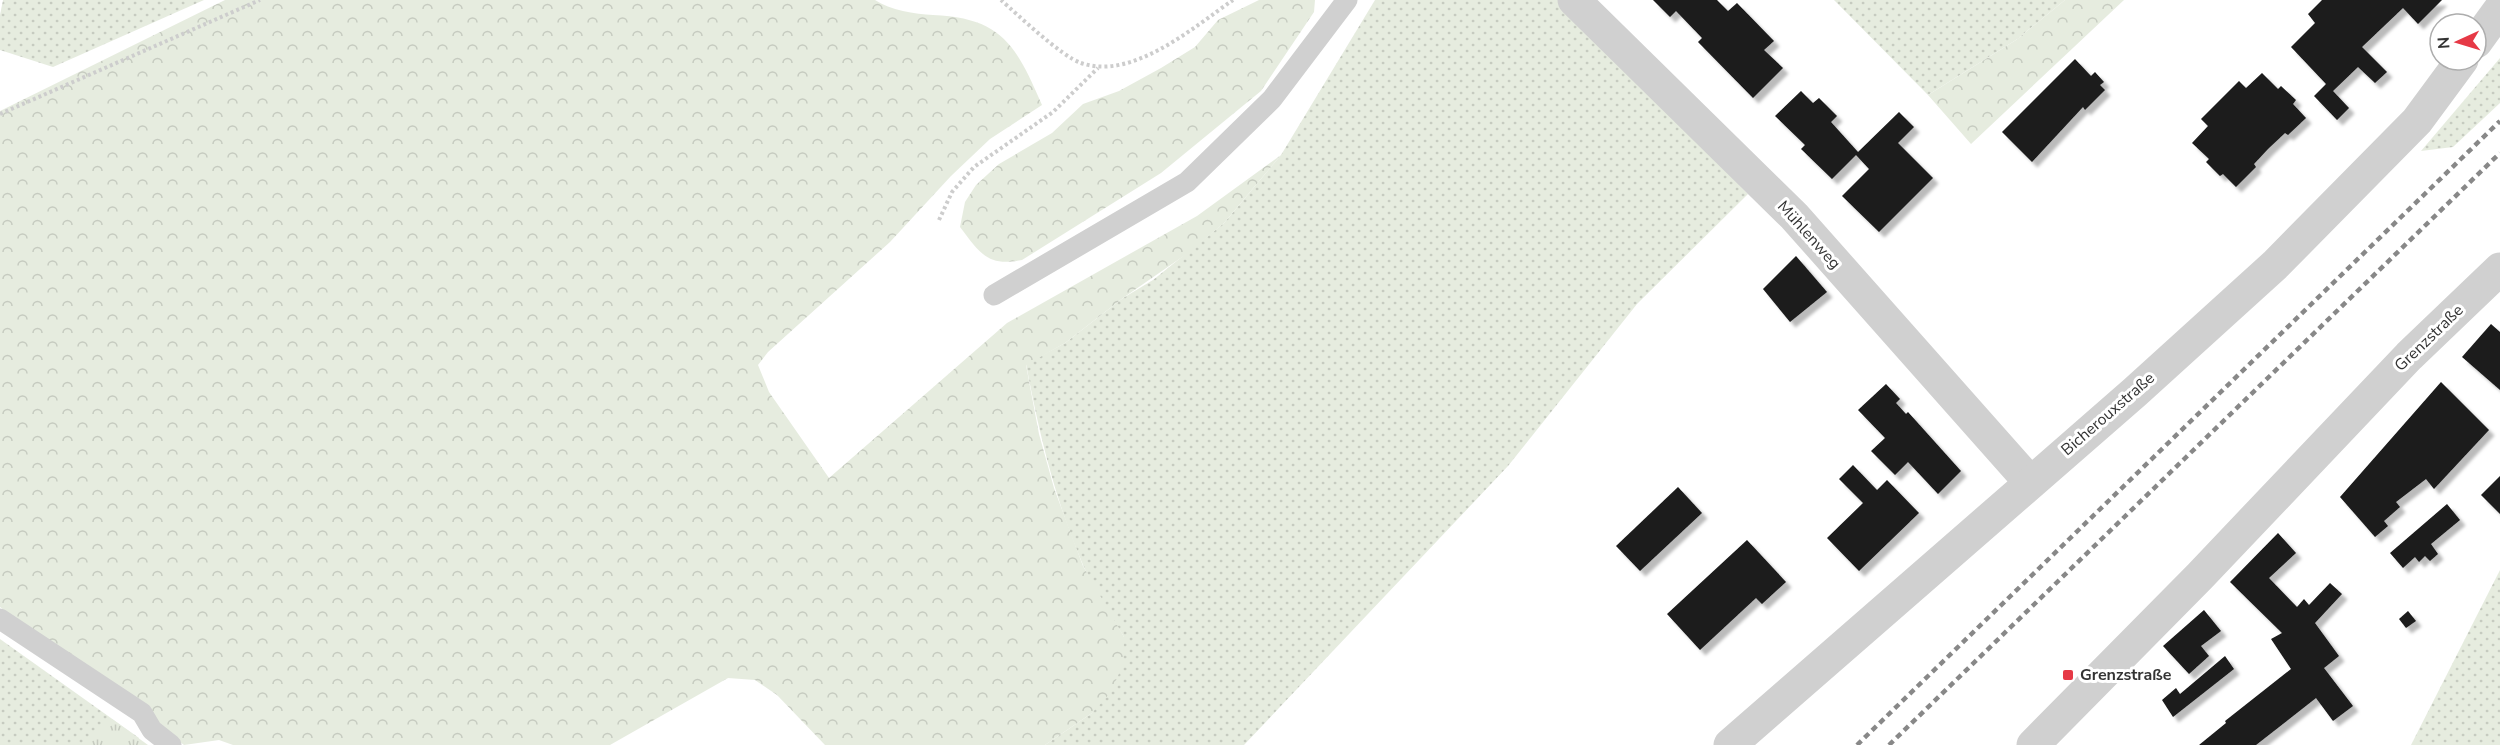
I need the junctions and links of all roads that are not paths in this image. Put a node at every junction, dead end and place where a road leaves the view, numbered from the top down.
1 (1347, 0) edge
2 (1574, 0) edge
3 (2500, 9) edge
4 (2488, 26) edge
5 (2453, 72) edge
6 (2500, 269) edge
7 (994, 295) dead end
8 (2030, 482) junction
9 (0, 620) edge
10 (171, 745) edge
11 (1730, 745) edge
12 (2033, 745) edge

1 - 7 lane
2 - 8 street, Mühlenweg
3 - 4 street
5 - 8 street, Bicherouxstraße
6 - 12 street, Grenzstraße
8 - 11 street, Bicherouxstraße
9 - 10 lane

